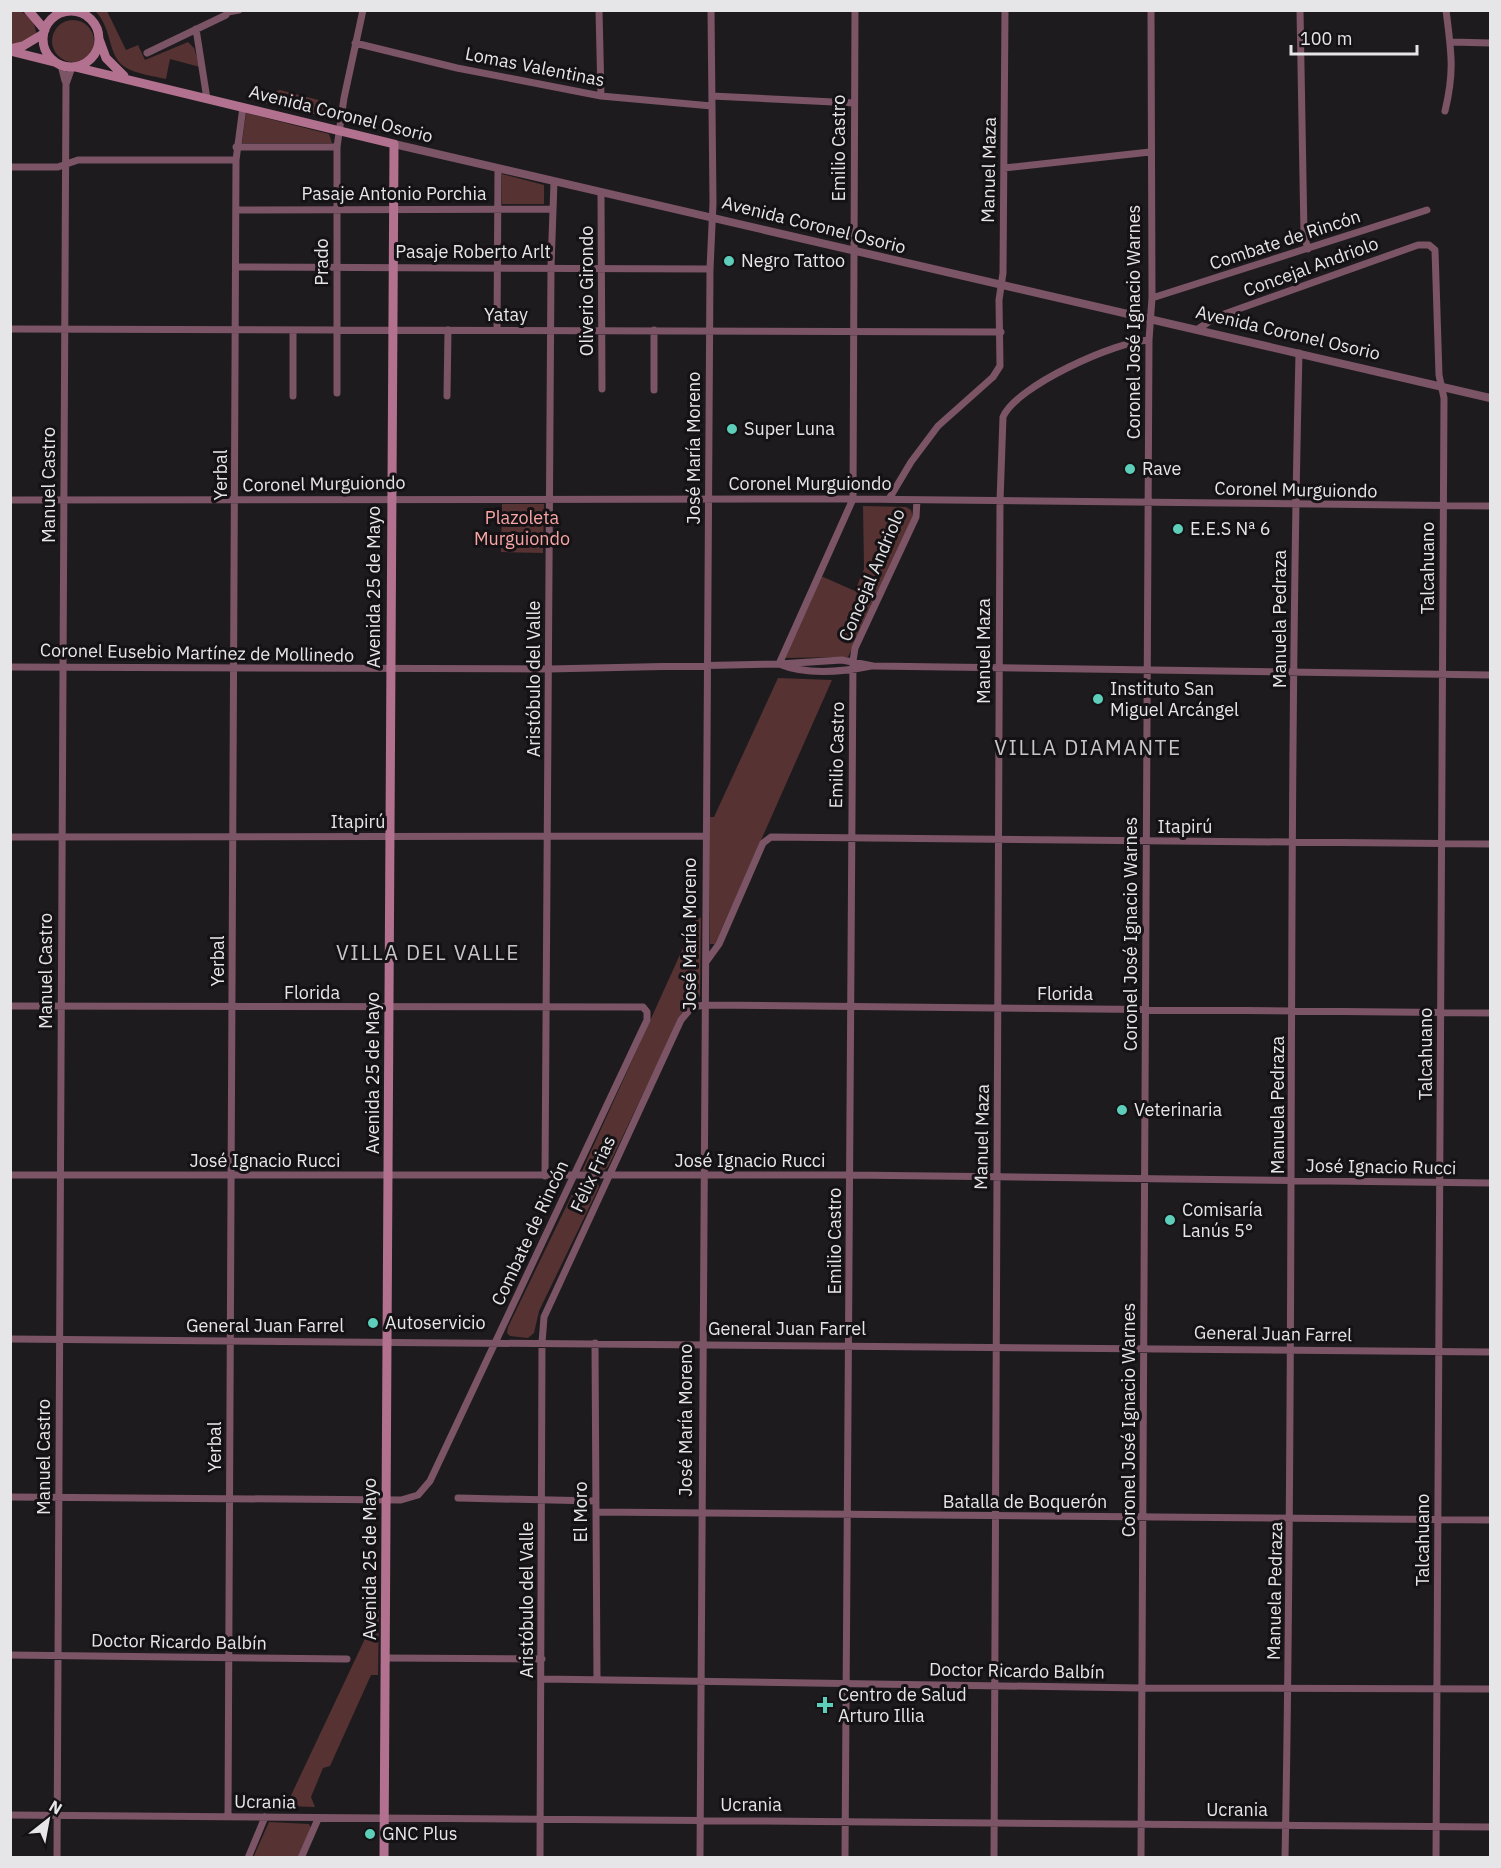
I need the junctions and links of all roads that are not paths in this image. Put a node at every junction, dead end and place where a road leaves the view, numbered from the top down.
1 (28, 10) edge
2 (239, 10) edge
3 (363, 10) edge
4 (599, 10) edge
5 (711, 10) edge
6 (855, 10) edge
7 (1005, 10) edge
8 (1151, 10) edge
9 (1300, 10) edge
10 (1446, 10) edge
11 (64, 11) edge
12 (228, 11) edge
13 (196, 29) junction
14 (44, 32) junction
15 (98, 36) junction
16 (1451, 42) junction
17 (355, 43) junction
18 (1491, 43) edge
19 (10, 50) edge
20 (147, 53) dead end
21 (58, 64) junction
22 (73, 67) junction
23 (131, 81) junction
24 (66, 84) junction
25 (602, 96) junction
26 (711, 96) junction
27 (207, 99) junction
28 (854, 103) junction
29 (712, 106) junction
30 (243, 107) junction
31 (1444, 111) dead end
32 (339, 130) junction
33 (394, 144) junction
34 (236, 147) junction
35 (337, 147) junction
36 (1150, 152) junction
37 (236, 160) junction
38 (66, 164) junction
39 (10, 168) edge
40 (1004, 168) junction
41 (498, 169) junction
42 (554, 183) junction
43 (601, 193) junction
44 (392, 209) junction
45 (496, 209) junction
46 (552, 209) junction
47 (236, 210) junction
48 (337, 210) junction
49 (1426, 210) dead end
50 (712, 217) junction
51 (1308, 249) junction
52 (1435, 250) joint
53 (853, 252) junction
54 (237, 267) junction
55 (497, 267) junction
56 (551, 267) junction
57 (601, 267) junction
58 (337, 268) junction
59 (392, 268) junction
60 (710, 268) junction
61 (1001, 287) junction
62 (1152, 298) junction
63 (1151, 318) junction
64 (10, 329) edge
65 (65, 329) junction
66 (1198, 329) junction
67 (237, 330) junction
68 (391, 330) junction
69 (448, 330) junction
70 (497, 330) junction
71 (602, 330) junction
72 (654, 330) junction
73 (710, 330) junction
74 (293, 331) junction
75 (337, 331) junction
76 (551, 331) junction
77 (855, 332) junction
78 (1001, 332) junction
79 (1149, 340) junction
80 (1299, 353) junction
81 (1441, 386) junction
82 (602, 389) dead end
83 (654, 390) dead end
84 (337, 393) dead end
85 (293, 396) dead end
86 (447, 396) dead end
87 (1491, 398) edge
88 (391, 498) junction
89 (550, 499) junction
90 (709, 499) junction
91 (853, 499) junction
92 (889, 499) junction
93 (10, 500) edge
94 (64, 500) junction
95 (236, 500) junction
96 (917, 500) junction
97 (1000, 501) junction
98 (1148, 503) junction
99 (1295, 505) junction
100 (1442, 506) junction
101 (1491, 506) edge
102 (853, 661) junction
103 (778, 664) junction
104 (708, 665) junction
105 (873, 666) junction
106 (10, 667) edge
107 (64, 668) junction
108 (234, 669) junction
109 (391, 669) junction
110 (549, 669) junction
111 (999, 669) junction
112 (853, 670) junction
113 (1148, 671) junction
114 (1295, 674) junction
115 (1443, 675) junction
116 (1491, 675) edge
117 (705, 836) junction
118 (10, 837) edge
119 (62, 837) junction
120 (234, 837) junction
121 (390, 837) junction
122 (548, 838) junction
123 (851, 839) junction
124 (999, 841) junction
125 (1147, 842) junction
126 (1294, 842) junction
127 (1491, 844) edge
128 (1442, 845) junction
129 (706, 962) junction
130 (705, 1005) junction
131 (10, 1006) edge
132 (62, 1006) junction
133 (232, 1008) junction
134 (390, 1008) junction
135 (548, 1009) junction
136 (851, 1009) junction
137 (999, 1009) junction
138 (1145, 1009) junction
139 (647, 1012) joint
140 (1293, 1013) junction
141 (1440, 1013) junction
142 (1491, 1013) edge
143 (10, 1175) edge
144 (60, 1175) junction
145 (850, 1175) junction
146 (232, 1176) junction
147 (546, 1176) junction
148 (573, 1176) junction
149 (609, 1176) junction
150 (703, 1176) junction
151 (389, 1177) junction
152 (997, 1178) junction
153 (1145, 1178) junction
154 (1292, 1181) junction
155 (1441, 1183) junction
156 (1491, 1183) edge
157 (10, 1339) edge
158 (60, 1340) junction
159 (231, 1341) junction
160 (388, 1341) junction
161 (494, 1343) junction
162 (542, 1343) junction
163 (595, 1343) junction
164 (702, 1344) junction
165 (849, 1345) junction
166 (997, 1346) junction
167 (1144, 1347) junction
168 (1292, 1348) junction
169 (1439, 1352) junction
170 (1491, 1352) edge
171 (58, 1496) junction
172 (10, 1497) edge
173 (230, 1497) junction
174 (458, 1498) dead end
175 (386, 1500) junction
176 (542, 1500) junction
177 (596, 1501) junction
178 (596, 1512) junction
179 (701, 1513) junction
180 (848, 1515) junction
181 (995, 1517) junction
182 (1143, 1517) junction
183 (1291, 1519) junction
184 (1438, 1520) junction
185 (1491, 1520) edge
186 (10, 1655) edge
187 (59, 1656) junction
188 (229, 1658) junction
189 (386, 1658) junction
190 (347, 1659) dead end
191 (542, 1659) junction
192 (542, 1679) junction
193 (597, 1680) junction
194 (699, 1682) junction
195 (848, 1683) junction
196 (994, 1685) junction
197 (1142, 1688) junction
198 (1288, 1688) junction
199 (1491, 1689) edge
200 (1438, 1690) junction
201 (10, 1815) edge
202 (57, 1816) junction
203 (228, 1817) junction
204 (265, 1817) junction
205 (318, 1819) junction
206 (384, 1819) junction
207 (540, 1820) junction
208 (700, 1820) junction
209 (846, 1821) junction
210 (995, 1824) junction
211 (1142, 1825) junction
212 (1286, 1826) junction
213 (1436, 1827) junction
214 (1491, 1827) edge
215 (57, 1857) edge
216 (248, 1857) edge
217 (301, 1857) edge
218 (384, 1857) edge
219 (540, 1857) edge
220 (699, 1857) edge
221 (845, 1857) edge
222 (994, 1857) edge
223 (1142, 1857) edge
224 (1286, 1857) edge
225 (1436, 1857) edge

1 - 14 main road
2 - 12 street
3 - 17 street, Prado
4 - 25 street
5 - 26 street, José María Moreno
6 - 28 street, Emilio Castro
7 - 40 street, Manuel Maza
8 - 36 street, Coronel José Ignacio Warnes
9 - 51 street
10 - 16 street
11 - 14 main road
11 - 15 main road
12 - 13 street
13 - 20 street
13 - 27 street
14 - 19 main road
14 - 21 main road
15 - 22 main road
15 - 23 main road, Avenida Coronel Osorio
16 - 18 street
16 - 31 street
17 - 25 street, Lomas Valentinas
17 - 32 street, Prado
19 - 21 main road
21 - 22 main road
21 - 24 street, Manuel Castro
22 - 23 main road, Avenida Coronel Osorio
22 - 24 street, Manuel Castro
23 - 27 main road, Avenida Coronel Osorio
24 - 38 street, Manuel Castro
25 - 29 street, Lomas Valentinas
26 - 28 street
26 - 29 street, José María Moreno
27 - 30 main road, Avenida Coronel Osorio
28 - 53 street, Emilio Castro
29 - 50 street, José María Moreno
30 - 32 main road, Avenida Coronel Osorio
30 - 34 street, Yerbal
32 - 33 main road, Avenida Coronel Osorio
32 - 35 street, Prado
33 - 41 street, Avenida Coronel Osorio
33 - 44 main road, Avenida 25 de Mayo
34 - 35 street
34 - 37 street, Yerbal
35 - 48 street, Prado
36 - 40 street
36 - 62 street, Coronel José Ignacio Warnes
37 - 38 street
37 - 47 street, Yerbal
38 - 39 street
38 - 65 street, Manuel Castro
40 - 61 street, Manuel Maza
41 - 42 street, Avenida Coronel Osorio
41 - 45 street
42 - 43 street, Avenida Coronel Osorio
42 - 46 street, Aristóbulo del Valle
43 - 50 street, Avenida Coronel Osorio
43 - 57 street, Oliverio Girondo
44 - 45 street, Pasaje Antonio Porchia
44 - 48 street, Pasaje Antonio Porchia
44 - 59 main road, Avenida 25 de Mayo
45 - 46 street, Pasaje Antonio Porchia
45 - 55 street
46 - 56 street, Aristóbulo del Valle
47 - 48 street, Pasaje Antonio Porchia
47 - 54 street, Yerbal
48 - 58 street, Prado
49 - 51 street, Combate de Rincón
50 - 53 street, Avenida Coronel Osorio
50 - 60 street, José María Moreno
51 - 62 street, Combate de Rincón
52 - 66 street, Concejal Andriolo
52 - 81 street, Talcahuano
53 - 61 street, Avenida Coronel Osorio
53 - 77 street, Emilio Castro
54 - 58 street, Pasaje Roberto Arlt
54 - 67 street, Yerbal
55 - 56 street, Pasaje Roberto Arlt
55 - 59 street, Pasaje Roberto Arlt
55 - 70 street
56 - 57 street, Pasaje Roberto Arlt
56 - 76 street, Aristóbulo del Valle
57 - 60 street, Pasaje Roberto Arlt
57 - 71 street, Oliverio Girondo
58 - 59 street, Pasaje Roberto Arlt
58 - 75 street, Prado
59 - 68 main road, Avenida 25 de Mayo
60 - 73 street, José María Moreno
61 - 63 street, Avenida Coronel Osorio
61 - 78 street, Manuel Maza
62 - 63 street, Coronel José Ignacio Warnes
63 - 66 street, Avenida Coronel Osorio
63 - 79 street, Coronel José Ignacio Warnes
64 - 65 street, Yatay
65 - 67 street, Yatay
65 - 94 street, Manuel Castro
66 - 80 street, Avenida Coronel Osorio
67 - 74 street, Yatay
67 - 95 street, Yerbal
68 - 69 street, Yatay
68 - 75 street, Yatay
68 - 88 main road, Avenida 25 de Mayo
69 - 70 street, Yatay
69 - 86 street
70 - 76 street, Yatay
71 - 72 street, Yatay
71 - 76 street, Yatay
71 - 82 street, Oliverio Girondo
72 - 73 street, Yatay
72 - 83 street
73 - 77 street, Yatay
73 - 90 street, José María Moreno
74 - 75 street, Yatay
74 - 85 street
75 - 84 street, Prado
76 - 89 street, Aristóbulo del Valle
77 - 78 street, Yatay
77 - 91 street, Emilio Castro
78 - 92 street, Manuel Maza
79 - 97 street, Manuel Maza
79 - 98 street, Coronel José Ignacio Warnes
80 - 81 street, Avenida Coronel Osorio
80 - 99 street, Manuela Pedraza
81 - 87 street, Avenida Coronel Osorio
81 - 100 street, Talcahuano
88 - 89 street, Coronel Murguiondo
88 - 95 street, Coronel Murguiondo
88 - 109 main road, Avenida 25 de Mayo
89 - 90 street, Coronel Murguiondo
89 - 110 street, Aristóbulo del Valle
90 - 91 street, Coronel Murguiondo
90 - 104 street, José María Moreno
91 - 92 street, Coronel Murguiondo
91 - 103 street, Emilio Castro
92 - 96 street, Coronel Murguiondo
93 - 94 street
94 - 95 street, Coronel Murguiondo
94 - 107 street, Manuel Castro
95 - 108 street, Yerbal
96 - 97 street, Coronel Murguiondo
96 - 102 street, Concejal Andriolo
97 - 98 street, Coronel Murguiondo
97 - 111 street, Manuel Maza
98 - 99 street, Coronel Murguiondo
98 - 113 street, Coronel José Ignacio Warnes
99 - 100 street, Coronel Murguiondo
99 - 114 street, Manuela Pedraza
100 - 101 street, Coronel Murguiondo
100 - 115 street, Talcahuano
102 - 103 street, Coronel Eusebio Martínez de Mollinedo
102 - 105 street, Coronel Eusebio Martínez de Mollinedo
102 - 112 street, Emilio Castro
103 - 104 street, Coronel Eusebio Martínez de Mollinedo
103 - 112 street, Coronel Eusebio Martínez de Mollinedo
104 - 110 street, Coronel Eusebio Martínez de Mollinedo
104 - 117 street, José María Moreno
105 - 111 street, Coronel Eusebio Martínez de Mollinedo
105 - 112 street, Coronel Eusebio Martínez de Mollinedo
106 - 107 street, Coronel Eusebio Martínez de Mollinedo
107 - 108 street, Coronel Eusebio Martínez de Mollinedo
107 - 119 street, Manuel Castro
108 - 109 street, Coronel Eusebio Martínez de Mollinedo
108 - 120 street, Yerbal
109 - 110 street, Coronel Eusebio Martínez de Mollinedo
109 - 121 main road, Avenida 25 de Mayo
110 - 122 street, Aristóbulo del Valle
111 - 113 street, Coronel Eusebio Martínez de Mollinedo
111 - 124 street, Manuel Maza
112 - 123 street, Emilio Castro
113 - 114 street, Coronel Eusebio Martínez de Mollinedo
113 - 125 street, Coronel José Ignacio Warnes
114 - 115 street, Coronel Eusebio Martínez de Mollinedo
114 - 126 street, Manuela Pedraza
115 - 116 street, Coronel Eusebio Martínez de Mollinedo
115 - 128 street, Talcahuano
117 - 122 street, Itapirú
117 - 129 street, José María Moreno
118 - 119 street, Itapirú
119 - 120 street, Itapirú
119 - 132 street, Manuel Castro
120 - 121 street, Itapirú
120 - 133 street, Yerbal
121 - 122 street, Itapirú
121 - 134 main road, Avenida 25 de Mayo
122 - 135 street, Aristóbulo del Valle
123 - 124 street, Itapirú
123 - 129 street, Itapirú
123 - 136 street, Emilio Castro
124 - 125 street, Itapirú
124 - 137 street, Manuel Maza
125 - 126 street, Itapirú
125 - 138 street, Coronel José Ignacio Warnes
126 - 128 street, Itapirú
126 - 140 street, Manuela Pedraza
127 - 128 street, Itapirú
128 - 141 street, Talcahuano
129 - 130 street, José María Moreno
130 - 136 street, Florida
130 - 149 street, Félix Frias
130 - 150 street, José María Moreno
131 - 132 street, Florida
132 - 133 street, Florida
132 - 144 street, Manuel Castro
133 - 134 street, Florida
133 - 146 street, Yerbal
134 - 135 street, Florida
134 - 151 main road, Avenida 25 de Mayo
135 - 139 street, Florida
135 - 147 street, Aristóbulo del Valle
136 - 137 street, Florida
136 - 145 street, Emilio Castro
137 - 138 street, Florida
137 - 152 street, Manuel Maza
138 - 140 street, Florida
138 - 153 street, Coronel José Ignacio Warnes
139 - 148 street, Combate de Rincón
140 - 141 street, Florida
140 - 154 street, Manuela Pedraza
141 - 142 street, Florida
141 - 155 street, Talcahuano
143 - 144 street, José Ignacio Rucci
144 - 146 street, José Ignacio Rucci
144 - 158 street, Manuel Castro
145 - 150 street, José Ignacio Rucci
145 - 152 street, José Ignacio Rucci
145 - 165 street, Emilio Castro
146 - 151 street, José Ignacio Rucci
146 - 159 street, Yerbal
147 - 148 street, José Ignacio Rucci
147 - 151 street, José Ignacio Rucci
148 - 149 street, José Ignacio Rucci
148 - 161 street, Combate de Rincón
149 - 150 street, José Ignacio Rucci
149 - 162 street, Félix Frias
150 - 164 street, José María Moreno
151 - 160 main road, Avenida 25 de Mayo
152 - 153 street, José Ignacio Rucci
152 - 166 street, Manuel Maza
153 - 154 street, José Ignacio Rucci
153 - 167 street, Coronel José Ignacio Warnes
154 - 155 street, José Ignacio Rucci
154 - 168 street, Manuela Pedraza
155 - 156 street, José Ignacio Rucci
155 - 169 street, Talcahuano
157 - 158 street, General Juan Farrel
158 - 159 street, General Juan Farrel
158 - 171 street, Manuel Castro
159 - 160 street, General Juan Farrel
159 - 173 street, Yerbal
160 - 161 street, General Juan Farrel
160 - 175 main road, Avenida 25 de Mayo
161 - 162 street, General Juan Farrel
161 - 175 street, Combate de Rincón
162 - 163 street, General Juan Farrel
162 - 176 street, Aristóbulo del Valle
163 - 164 street, General Juan Farrel
163 - 177 street, El Moro
164 - 165 street, General Juan Farrel
164 - 179 street, José María Moreno
165 - 166 street, General Juan Farrel
165 - 180 street, Emilio Castro
166 - 167 street, General Juan Farrel
166 - 181 street, Manuel Maza
167 - 168 street, General Juan Farrel
167 - 182 street, Coronel José Ignacio Warnes
168 - 169 street, General Juan Farrel
168 - 183 street, Manuela Pedraza
169 - 170 street, General Juan Farrel
169 - 184 street, Talcahuano
171 - 172 street
171 - 173 street
171 - 187 street, Manuel Castro
173 - 175 street
173 - 188 street, Yerbal
174 - 176 street
175 - 189 main road, Avenida 25 de Mayo
176 - 177 street
176 - 191 street, Aristóbulo del Valle
177 - 178 street, El Moro
178 - 179 street, Batalla de Boquerón
178 - 193 street, El Moro
179 - 180 street, Batalla de Boquerón
179 - 194 street, José María Moreno
180 - 181 street, Batalla de Boquerón
180 - 195 street, Emilio Castro
181 - 182 street, Batalla de Boquerón
181 - 196 street, Manuel Maza
182 - 183 street, Batalla de Boquerón
182 - 197 street, Coronel José Ignacio Warnes
183 - 184 street, Batalla de Boquerón
183 - 198 street, Manuela Pedraza
184 - 185 street, Batalla de Boquerón
184 - 200 street, Talcahuano
186 - 187 street, Doctor Ricardo Balbín
187 - 188 street, Doctor Ricardo Balbín
187 - 202 street, Manuel Castro
188 - 190 street, Doctor Ricardo Balbín
188 - 203 street, Yerbal
189 - 191 street
189 - 206 main road, Avenida 25 de Mayo
191 - 192 street, Aristóbulo del Valle
192 - 193 street, Doctor Ricardo Balbín
192 - 207 street, Aristóbulo del Valle
193 - 194 street, Doctor Ricardo Balbín
194 - 195 street, Doctor Ricardo Balbín
194 - 208 street, José María Moreno
195 - 196 street, Doctor Ricardo Balbín
195 - 209 street, Emilio Castro
196 - 197 street, Doctor Ricardo Balbín
196 - 210 street, Manuel Maza
197 - 198 street, Doctor Ricardo Balbín
197 - 211 street, Coronel José Ignacio Warnes
198 - 200 street, Doctor Ricardo Balbín
198 - 212 street, Manuela Pedraza
199 - 200 street, Doctor Ricardo Balbín
200 - 213 street, Talcahuano
201 - 202 street, Ucrania
202 - 203 street, Ucrania
202 - 215 street, Manuel Castro
203 - 204 street, Ucrania
204 - 205 street, Ucrania
204 - 216 street
205 - 206 street, Ucrania
205 - 217 street
206 - 207 street, Ucrania
206 - 218 main road, Avenida 25 de Mayo
207 - 208 street, Ucrania
207 - 219 street, Aristóbulo del Valle
208 - 209 street, Ucrania
208 - 220 street, José María Moreno
209 - 210 street, Ucrania
209 - 221 street, Emilio Castro
210 - 211 street, Ucrania
210 - 222 street, Manuel Maza
211 - 212 street, Ucrania
211 - 223 street, Coronel José Ignacio Warnes
212 - 213 street, Ucrania
212 - 224 street, Manuela Pedraza
213 - 214 street, Ucrania
213 - 225 street, Talcahuano

